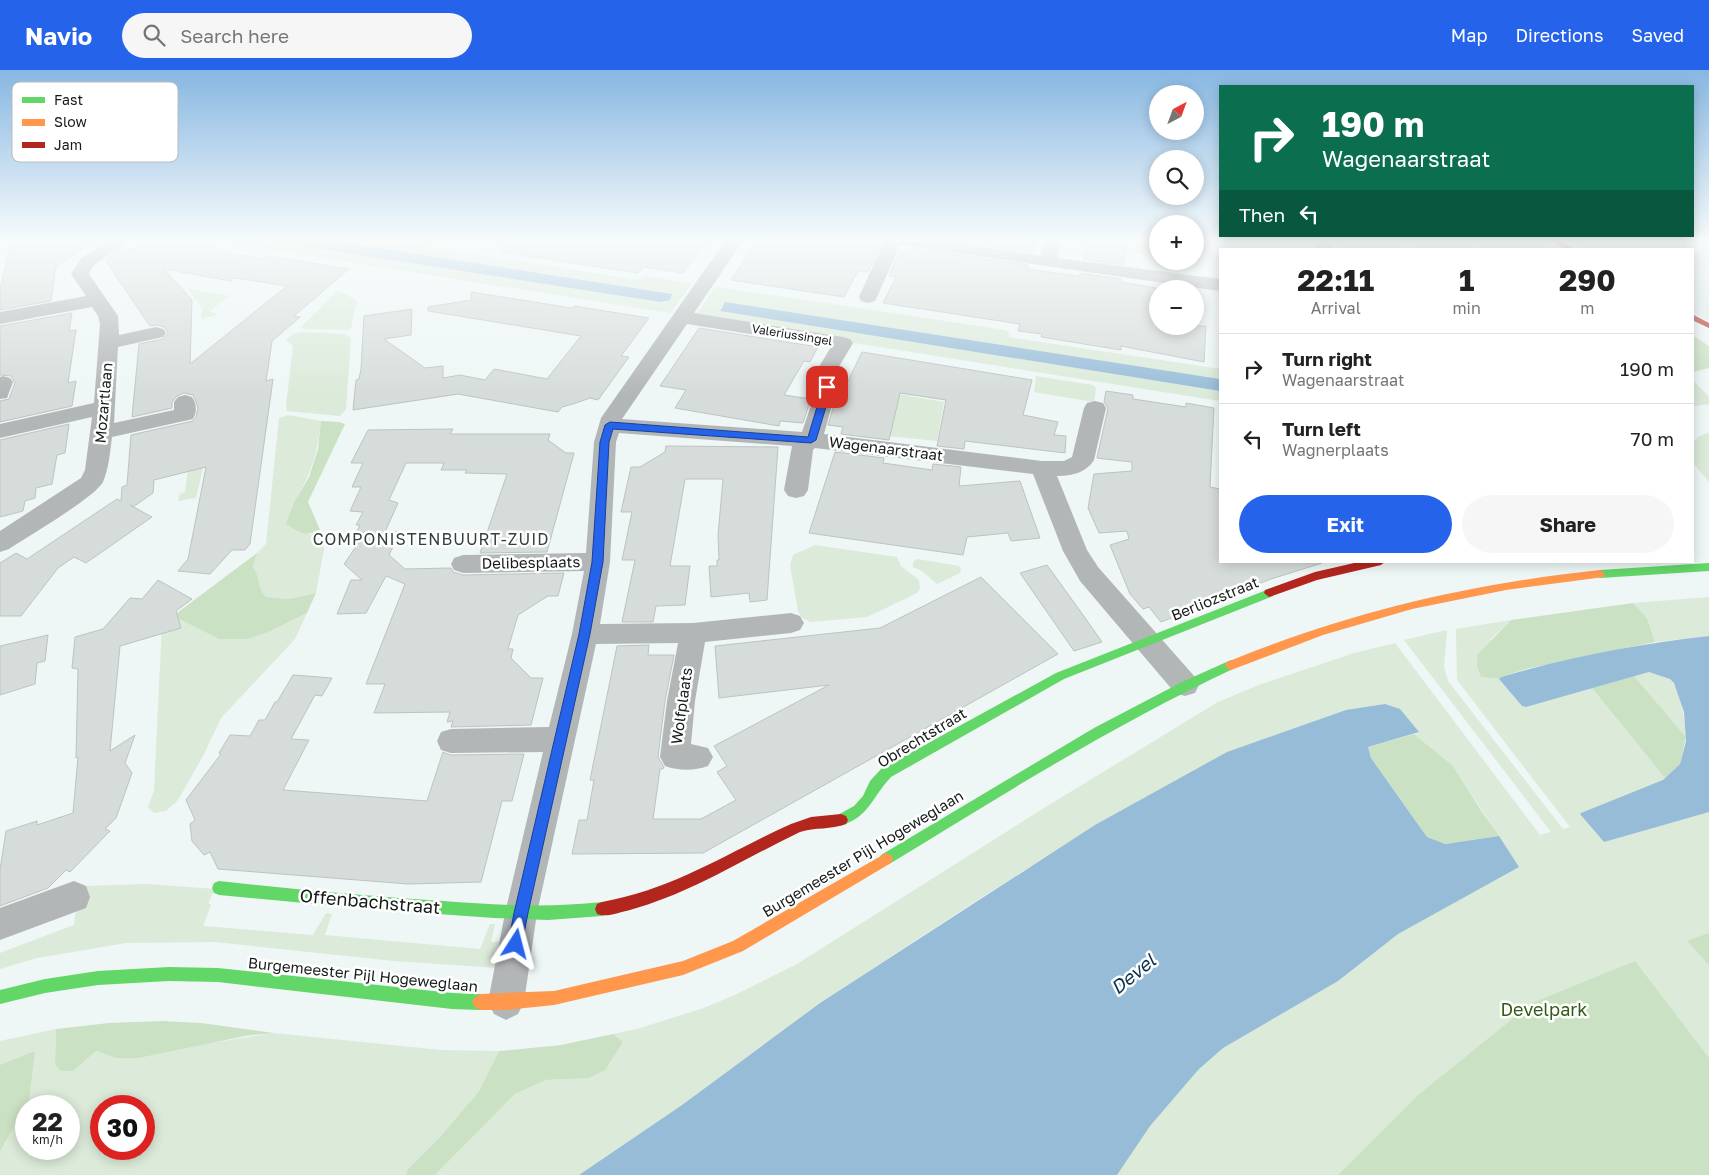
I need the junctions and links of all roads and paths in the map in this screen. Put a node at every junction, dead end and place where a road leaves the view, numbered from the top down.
1 (92, 293) edge
2 (699, 293) edge
3 (870, 293) edge
4 (868, 297) dead end
5 (97, 300) junction
6 (682, 317) junction
7 (1694, 317) edge
8 (0, 318) edge
9 (1709, 326) edge
10 (156, 333) dead end
11 (109, 342) junction
12 (186, 402) dead end
13 (103, 408) junction
14 (1095, 408) dead end
15 (610, 425) junction
16 (0, 431) edge
17 (102, 432) junction
18 (811, 440) junction
19 (1042, 468) junction
20 (796, 490) dead end
21 (0, 543) edge
22 (598, 562) junction
23 (1362, 563) edge
24 (463, 564) dead end
25 (1344, 565) edge
26 (1709, 567) edge
27 (791, 623) dead end
28 (693, 633) junction
29 (585, 634) junction
30 (1147, 642) junction
31 (1185, 685) junction
32 (562, 739) junction
33 (451, 741) dead end
34 (698, 757) dead end
35 (220, 888) dead end
36 (74, 897) dead end
37 (521, 913) junction
38 (0, 924) edge
39 (0, 997) edge
40 (506, 1002) junction

1 - 5 street, Mozartlaan
2 - 6 street
3 - 4 street
5 - 8 street
5 - 11 street, Mozartlaan
6 - 15 street
6 - 18 street, Valeriussingel
7 - 9 main road
10 - 11 street
11 - 13 street, Mozartlaan
12 - 17 street
13 - 16 street
13 - 17 street, Mozartlaan
14 - 19 street, Wagenaarstraat
15 - 18 street, Wagenaarstraat
15 - 22 street
17 - 21 street, Mozartlaan
18 - 19 street, Wagenaarstraat
18 - 20 street
19 - 30 street
22 - 24 street, Delibesplaats
22 - 29 street
23 - 25 main road, Berliozstraat
25 - 30 main road, Berliozstraat
26 - 31 main road, Burgemeester Pijl Hogeweglaan
27 - 28 street
28 - 29 street
28 - 34 street, Wolfplaats
29 - 32 street
30 - 31 street
30 - 37 main road, Obrechtstraat
31 - 40 main road, Burgemeester Pijl Hogeweglaan
32 - 33 street
32 - 37 street
35 - 37 main road, Offenbachstraat
36 - 38 street
37 - 40 street
39 - 40 main road, Burgemeester Pijl Hogeweglaan

